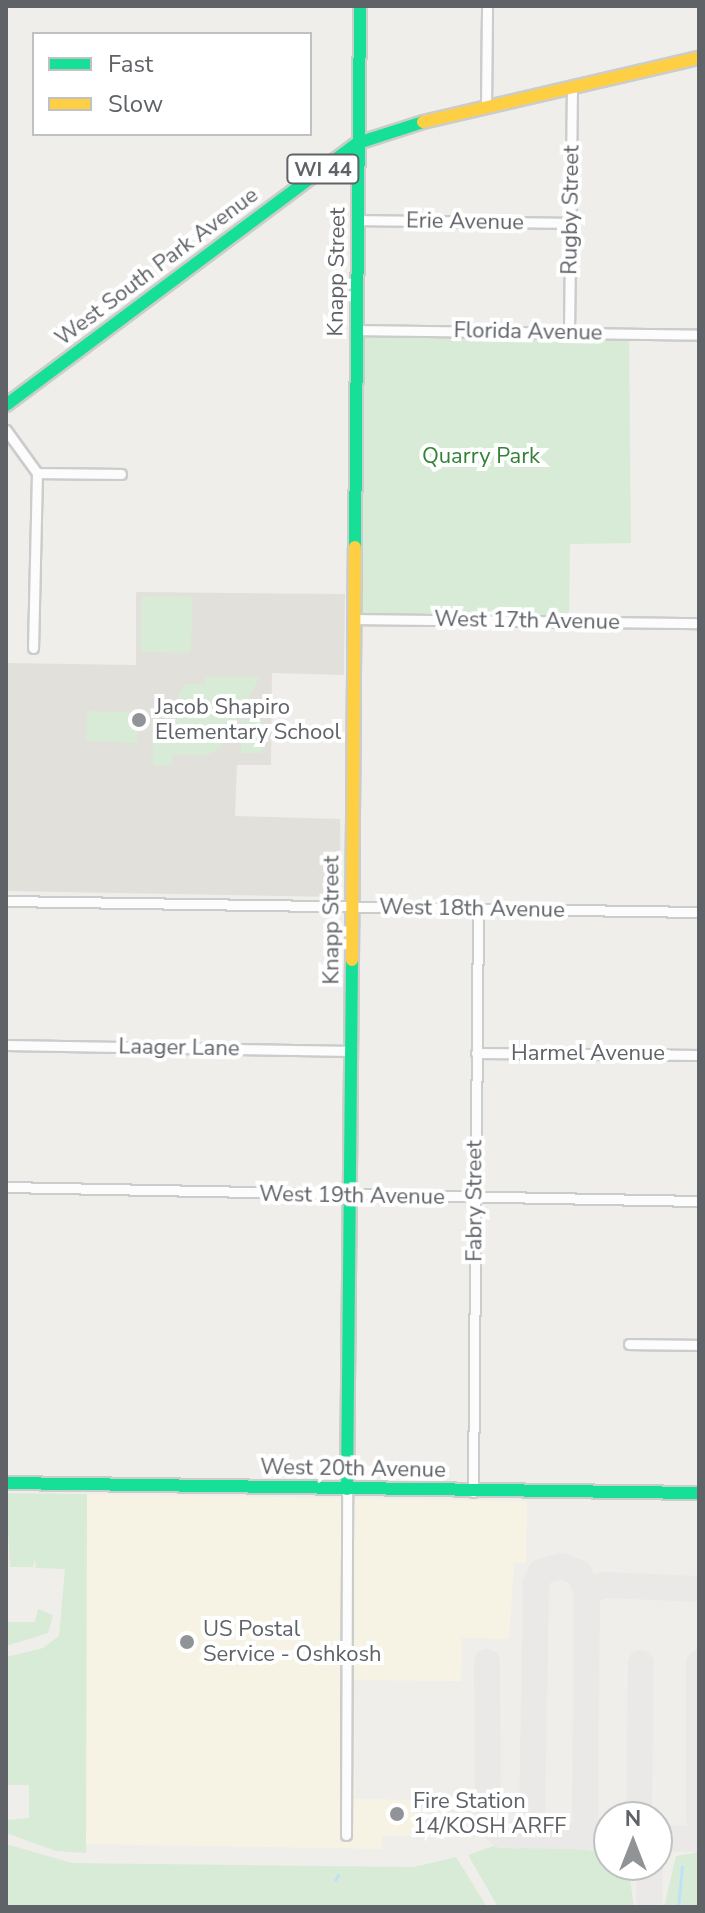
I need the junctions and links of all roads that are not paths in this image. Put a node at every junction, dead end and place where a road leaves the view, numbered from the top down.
1 (360, 6) edge
2 (487, 6) edge
3 (699, 58) edge
4 (572, 87) junction
5 (486, 107) junction
6 (358, 143) junction
7 (358, 220) junction
8 (571, 223) junction
9 (356, 330) junction
10 (569, 332) junction
11 (699, 335) edge
12 (6, 405) edge
13 (6, 430) edge
14 (37, 473) junction
15 (121, 474) dead end
16 (355, 619) junction
17 (699, 623) edge
18 (33, 648) dead end
19 (6, 901) edge
20 (352, 908) junction
21 (478, 910) junction
22 (699, 912) edge
23 (6, 1045) edge
24 (352, 1051) junction
25 (476, 1053) junction
26 (699, 1055) edge
27 (6, 1187) edge
28 (350, 1197) junction
29 (475, 1198) junction
30 (699, 1201) edge
31 (629, 1344) dead end
32 (699, 1345) edge
33 (6, 1483) edge
34 (347, 1489) junction
35 (473, 1492) junction
36 (699, 1493) edge
37 (346, 1835) dead end

1 - 6 street, Knapp Street
2 - 5 street
3 - 4 street, West South Park Avenue / WI 44
4 - 5 street, West South Park Avenue / WI 44
4 - 8 street, Rugby Street
5 - 6 street, West South Park Avenue / WI 44
6 - 7 street, Knapp Street
6 - 12 street, West South Park Avenue / WI 44
7 - 8 street, Erie Avenue
7 - 9 street, Knapp Street
8 - 10 street, Rugby Street
9 - 10 street, Florida Avenue
9 - 16 street, Knapp Street
10 - 11 street, Florida Avenue
13 - 14 street
14 - 15 street
14 - 18 street
16 - 17 street, West 17th Avenue
16 - 20 street, Knapp Street
19 - 20 street, West 18th Avenue
20 - 21 street, West 18th Avenue
20 - 24 street, Knapp Street
21 - 22 street, West 18th Avenue
21 - 25 street, Fabry Street
23 - 24 street, Laager Lane
24 - 28 street, Knapp Street
25 - 26 street, Harmel Avenue
25 - 29 street, Fabry Street
27 - 28 street, West 19th Avenue
28 - 29 street, West 19th Avenue
28 - 34 street, Knapp Street
29 - 30 street, West 19th Avenue
29 - 35 street, Fabry Street
31 - 32 street
33 - 34 street, West 20th Avenue
34 - 35 street, West 20th Avenue
34 - 37 street, Knapp Street
35 - 36 street, West 20th Avenue

